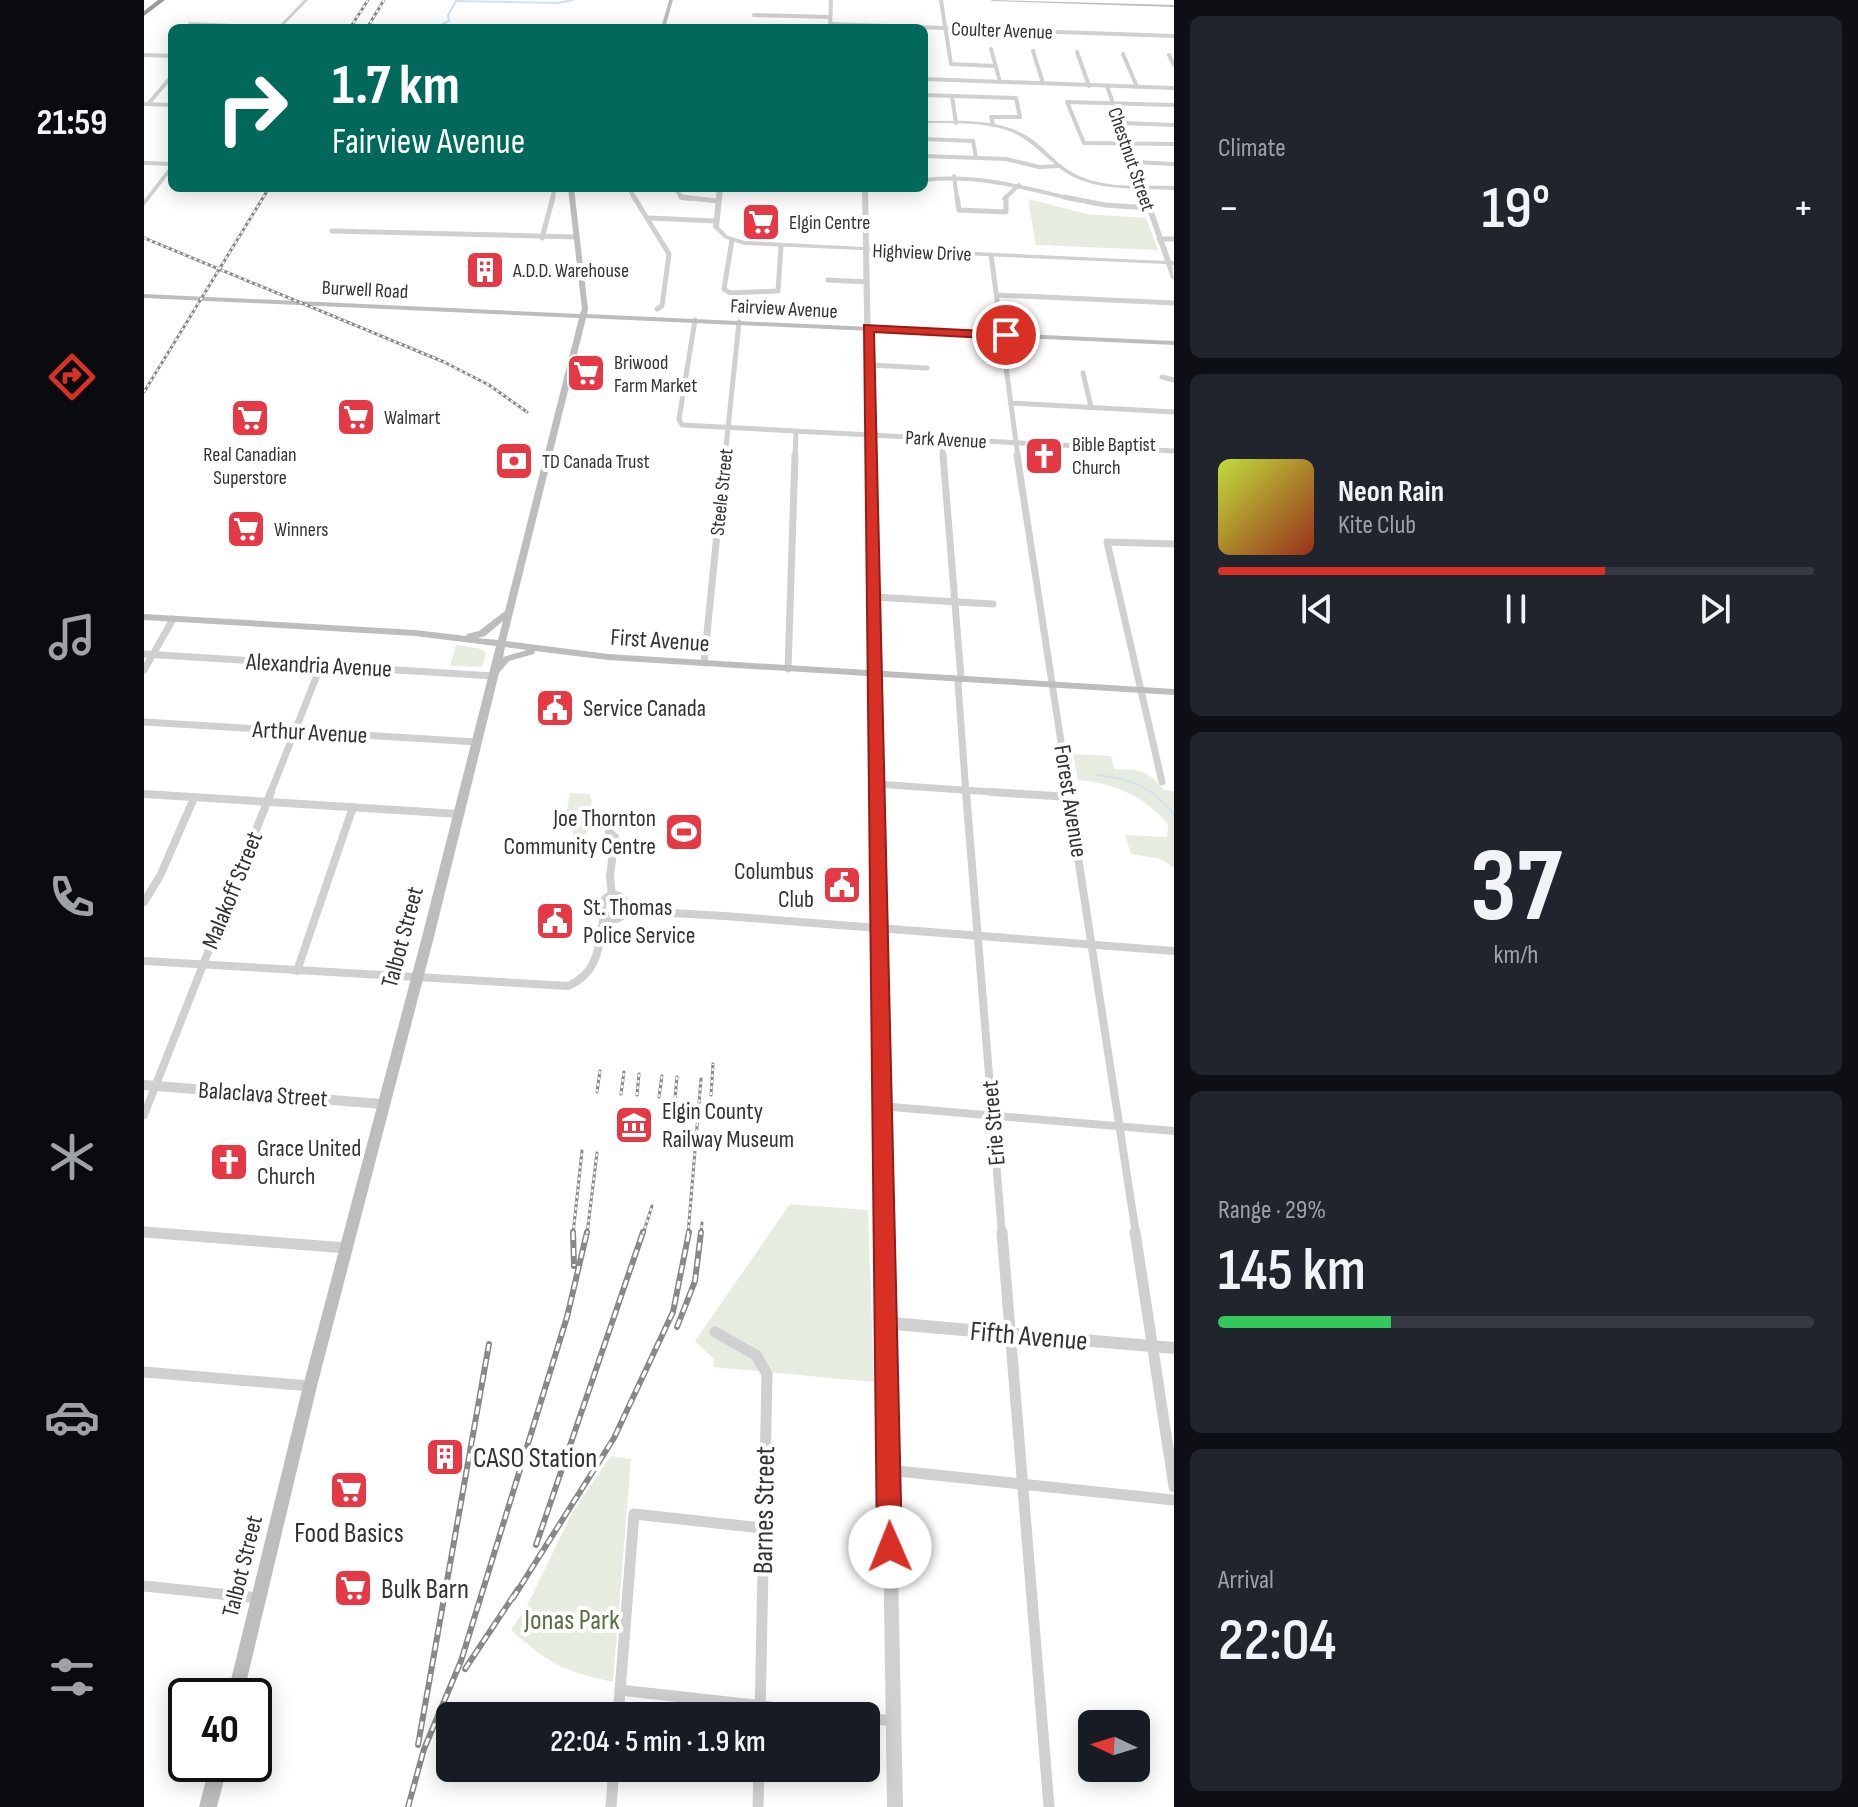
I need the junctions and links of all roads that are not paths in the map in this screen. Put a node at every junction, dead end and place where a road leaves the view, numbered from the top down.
1 (159, 0) edge
2 (306, 0) edge
3 (671, 0) edge
4 (831, 0) edge
5 (941, 0) edge
6 (992, 0) edge
7 (1174, 6) edge
8 (144, 12) edge
9 (754, 15) dead end
10 (830, 23) edge
11 (284, 24) edge
12 (664, 24) edge
13 (853, 24) edge
14 (928, 27) edge
15 (946, 28) junction
16 (1174, 36) edge
17 (991, 49) dead end
18 (1033, 51) dead end
19 (1077, 52) dead end
20 (1123, 54) dead end
21 (144, 55) edge
22 (1169, 55) dead end
23 (168, 56) edge
24 (1174, 65) edge
25 (995, 66) junction
26 (928, 79) edge
27 (168, 80) edge
28 (1000, 82) junction
29 (1043, 83) junction
30 (1089, 86) junction
31 (1107, 86) junction
32 (1137, 87) junction
33 (1174, 88) edge
34 (928, 95) edge
35 (952, 96) junction
36 (1113, 102) junction
37 (146, 104) edge
38 (168, 105) edge
39 (1174, 105) edge
40 (928, 122) edge
41 (956, 123) junction
42 (1121, 123) junction
43 (993, 125) junction
44 (1174, 125) edge
45 (928, 139) edge
46 (1127, 142) junction
47 (1174, 144) edge
48 (928, 156) edge
49 (976, 158) junction
50 (1134, 162) junction
51 (144, 163) edge
52 (1174, 164) edge
53 (168, 165) edge
54 (1060, 166) junction
55 (168, 171) edge
56 (954, 176) junction
57 (928, 179) edge
58 (1019, 185) junction
59 (1142, 186) junction
60 (1174, 188) edge
61 (554, 192) edge
62 (571, 192) edge
63 (632, 192) edge
64 (678, 192) edge
65 (719, 192) edge
66 (865, 192) edge
67 (718, 201) junction
68 (144, 204) edge
69 (1149, 208) junction
70 (649, 218) junction
71 (715, 221) junction
72 (332, 231) dead end
73 (577, 237) junction
74 (542, 238) junction
75 (1159, 239) junction
76 (1174, 239) edge
77 (732, 240) junction
78 (781, 246) junction
79 (866, 250) junction
80 (991, 255) junction
81 (1171, 262) edge
82 (1174, 278) edge
83 (828, 280) dead end
84 (867, 282) junction
85 (997, 295) junction
86 (144, 296) edge
87 (1174, 303) edge
88 (657, 309) dead end
89 (584, 315) junction
90 (695, 320) junction
91 (739, 322) junction
92 (868, 328) junction
93 (1000, 335) junction
94 (1174, 343) edge
95 (870, 365) junction
96 (927, 368) dead end
97 (1083, 373) dead end
98 (1162, 377) dead end
99 (1174, 380) edge
100 (1010, 403) junction
101 (1091, 407) junction
102 (1174, 412) edge
103 (727, 428) junction
104 (796, 432) junction
105 (872, 436) junction
106 (942, 439) junction
107 (1016, 443) junction
108 (1174, 451) edge
109 (1174, 544) edge
110 (874, 597) junction
111 (955, 602) junction
112 (993, 604) dead end
113 (508, 610) junction
114 (144, 617) edge
115 (173, 619) junction
116 (464, 637) junction
117 (500, 643) junction
118 (552, 651) junction
119 (148, 654) edge
120 (704, 663) junction
121 (321, 665) junction
122 (788, 669) junction
123 (144, 670) edge
124 (494, 673) junction
125 (872, 673) junction
126 (961, 678) junction
127 (1053, 684) junction
128 (1143, 690) junction
129 (1174, 692) edge
130 (144, 722) edge
131 (295, 731) junction
132 (477, 742) junction
133 (1162, 782) dead end
134 (875, 784) junction
135 (967, 790) junction
136 (145, 797) edge
137 (1070, 797) junction
138 (194, 798) junction
139 (267, 802) junction
140 (353, 807) junction
141 (459, 814) junction
142 (609, 832) dead end
143 (146, 892) edge
144 (612, 896) junction
145 (144, 902) edge
146 (627, 903) junction
147 (655, 912) junction
148 (614, 916) junction
149 (877, 928) junction
150 (978, 936) junction
151 (1093, 945) junction
152 (1174, 951) edge
153 (144, 961) edge
154 (203, 965) junction
155 (297, 971) junction
156 (416, 977) junction
157 (150, 1085) edge
158 (382, 1104) junction
159 (880, 1106) junction
160 (144, 1115) edge
161 (993, 1115) junction
162 (1120, 1126) junction
163 (1174, 1131) edge
164 (144, 1232) edge
165 (346, 1248) junction
166 (884, 1323) junction
167 (715, 1332) dead end
168 (1010, 1334) junction
169 (1153, 1346) junction
170 (1174, 1348) edge
171 (144, 1372) edge
172 (310, 1386) junction
173 (888, 1470) junction
174 (1023, 1484) junction
175 (1174, 1487) edge
176 (1174, 1500) edge
177 (762, 1528) junction
178 (144, 1586) edge
179 (258, 1598) junction
180 (239, 1678) edge
181 (620, 1690) junction
182 (619, 1702) edge
183 (704, 1702) edge
184 (760, 1702) edge
185 (880, 1720) edge
186 (893, 1721) junction
187 (214, 1782) edge
188 (613, 1782) edge
189 (759, 1782) edge
190 (208, 1807) edge
191 (611, 1807) edge
192 (758, 1807) edge
193 (895, 1807) edge
194 (1049, 1807) edge

1 - 8 highway
2 - 11 street
3 - 12 main road
4 - 10 street
5 - 15 street
6 - 7 main road
9 - 10 street, Coulter Avenue
10 - 13 street, Coulter Avenue
14 - 15 street, Coulter Avenue
15 - 16 street, Coulter Avenue
15 - 25 street
17 - 25 street
18 - 29 street
19 - 30 street
20 - 32 street
21 - 23 street
22 - 24 street
25 - 28 street
26 - 28 street
27 - 37 street
28 - 29 street
29 - 30 street
30 - 31 street
31 - 32 street
31 - 36 street, Chestnut Street
32 - 33 street
34 - 35 street
35 - 41 street
35 - 43 street
36 - 39 street
36 - 42 street, Chestnut Street
36 - 46 street
37 - 38 street
40 - 41 street
41 - 43 street
42 - 44 street
42 - 46 street, Chestnut Street
43 - 54 street
45 - 49 street
46 - 47 street
46 - 50 street, Chestnut Street
48 - 49 street
49 - 54 street
50 - 52 street
50 - 59 street, Chestnut Street
51 - 53 street
54 - 59 street
55 - 68 street
56 - 57 street
56 - 58 street
56 - 58 street
58 - 69 street
59 - 60 street
59 - 69 street, Chestnut Street
61 - 74 street
62 - 73 main road, Talbot Street
63 - 70 street
64 - 67 street
65 - 67 street
66 - 79 street
67 - 71 street
69 - 75 street, Chestnut Street
70 - 71 street
70 - 88 street
71 - 77 street
72 - 74 street
73 - 74 street
73 - 89 main road, Talbot Street
75 - 76 street
75 - 81 street, Chestnut Street
77 - 78 street, Highview Drive
77 - 78 street
78 - 79 street, Highview Drive
79 - 80 street, Highview Drive
79 - 84 street
80 - 81 street, Highview Drive
80 - 85 street, Forest Avenue
81 - 82 street, Chestnut Street
83 - 84 street
84 - 92 street
85 - 87 street
85 - 93 street, Forest Avenue
86 - 89 main road, Burwell Road
89 - 90 main road, Fairview Avenue
89 - 113 main road, Talbot Street
90 - 91 main road, Fairview Avenue
90 - 103 street, Park Avenue
91 - 92 main road, Fairview Avenue
91 - 103 street, Steele Street
92 - 93 main road, Fairview Avenue
92 - 95 street
93 - 94 main road, Fairview Avenue
93 - 100 street, Forest Avenue
95 - 96 street
95 - 105 street
97 - 101 street
98 - 99 street
100 - 101 street
100 - 107 street, Forest Avenue
101 - 102 street
103 - 104 street, Park Avenue
103 - 120 street, Steele Street
104 - 105 street, Park Avenue
104 - 122 street
105 - 106 street, Park Avenue
105 - 110 street
106 - 107 street, Park Avenue
106 - 111 street, Erie Street
107 - 108 street, Park Avenue
107 - 127 street, Forest Avenue
109 - 128 street
110 - 111 street
110 - 125 street
111 - 112 street
111 - 126 street, Erie Street
113 - 116 main road
113 - 117 main road, Talbot Street
114 - 115 main road, First Avenue
115 - 116 main road, First Avenue
115 - 119 street
116 - 117 main road, First Avenue
117 - 118 main road, First Avenue
117 - 124 main road, Talbot Street
118 - 120 main road, First Avenue
118 - 124 main road
119 - 121 street, Alexandria Avenue
119 - 123 street
120 - 122 main road, First Avenue
121 - 124 street, Alexandria Avenue
121 - 131 street, Malakoff Street
122 - 125 main road, First Avenue
124 - 132 main road, Talbot Street
125 - 126 main road, First Avenue
125 - 134 street
126 - 127 main road, First Avenue
126 - 135 street, Erie Street
127 - 128 main road, First Avenue
127 - 137 street, Forest Avenue
128 - 129 main road, First Avenue
128 - 133 street
130 - 131 street, Arthur Avenue
131 - 132 street, Arthur Avenue
131 - 139 street, Malakoff Street
132 - 141 main road, Talbot Street
134 - 135 street
134 - 149 street
135 - 137 street
135 - 150 street, Erie Street
136 - 138 street
137 - 151 street, Forest Avenue
138 - 139 street
138 - 143 street
139 - 140 street
139 - 154 street, Malakoff Street
140 - 141 street
140 - 155 street
141 - 156 main road, Talbot Street
142 - 144 street
143 - 145 street
144 - 146 street
144 - 148 street
146 - 147 street
146 - 148 street
147 - 148 street
147 - 149 street
148 - 156 street
149 - 150 street
149 - 159 street
150 - 151 street
150 - 161 street, Erie Street
151 - 152 street
151 - 162 street, Forest Avenue
153 - 154 street
154 - 155 street
154 - 157 street, Malakoff Street
155 - 156 street
156 - 158 main road, Talbot Street
157 - 158 street, Balaclava Street
157 - 160 street, Malakoff Street
158 - 165 main road, Talbot Street
159 - 161 street
159 - 166 street
161 - 162 street
161 - 168 street, Erie Street
162 - 163 street
162 - 169 street, Forest Avenue
164 - 165 street
165 - 172 main road, Talbot Street
166 - 168 street, Fifth Avenue
166 - 173 street
167 - 177 street, Barnes Street
168 - 169 street, Fifth Avenue
168 - 174 street, Erie Street
169 - 170 street, Fifth Avenue
169 - 175 street, Forest Avenue
171 - 172 street
172 - 179 main road, Talbot Street
173 - 174 street
173 - 186 street
174 - 176 street
174 - 194 street, Erie Street
177 - 181 street
177 - 184 street, Barnes Street
178 - 179 street
179 - 180 main road, Talbot Street
181 - 182 street
181 - 183 street
185 - 186 street
186 - 193 street
187 - 190 main road
188 - 191 street
189 - 192 street

